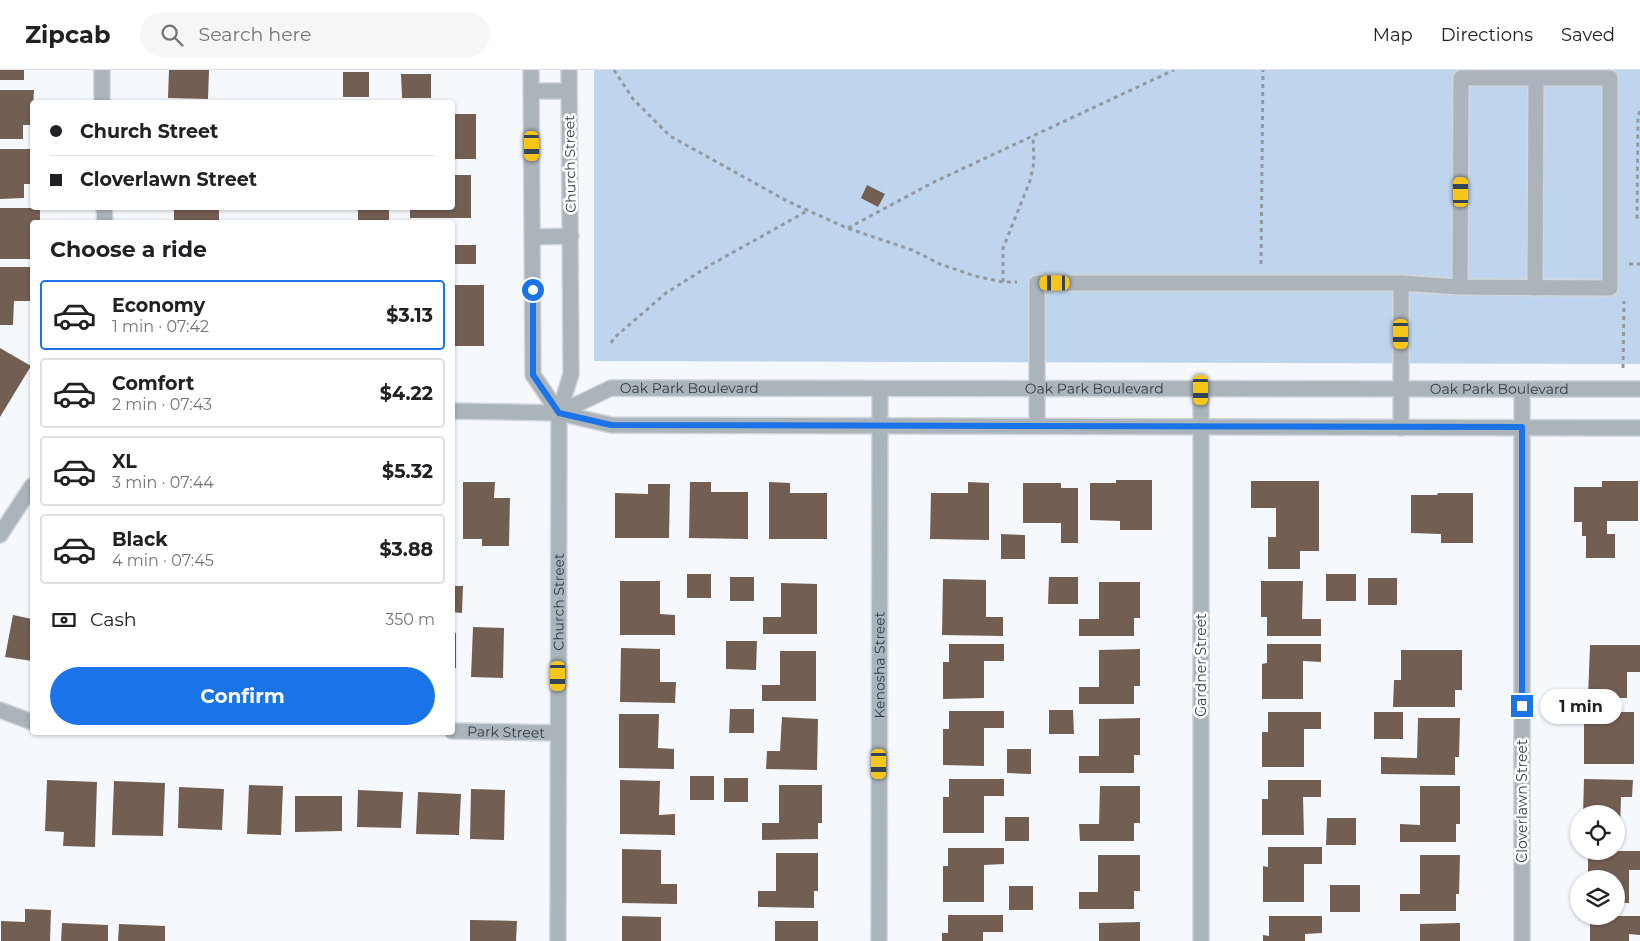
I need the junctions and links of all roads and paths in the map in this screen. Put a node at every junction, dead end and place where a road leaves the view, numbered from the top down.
1 (102, 70) edge
2 (531, 70) edge
3 (569, 70) edge
4 (614, 70) edge
5 (1174, 70) edge
6 (1263, 70) edge
7 (1594, 74) edge
8 (1536, 78) junction
9 (531, 91) junction
10 (569, 91) junction
11 (102, 100) edge
12 (1640, 111) edge
13 (1033, 136) junction
14 (1638, 168) edge
15 (807, 211) junction
16 (1640, 221) edge
17 (847, 228) junction
18 (571, 236) junction
19 (534, 237) junction
20 (1625, 264) dead end
21 (1640, 264) edge
22 (1003, 282) junction
23 (1260, 282) junction
24 (1037, 283) junction
25 (1401, 283) junction
26 (1460, 287) junction
27 (1535, 288) junction
28 (1624, 292) dead end
29 (611, 343) dead end
30 (1623, 368) dead end
31 (880, 389) junction
32 (1037, 389) junction
33 (1640, 389) edge
34 (1201, 390) junction
35 (1401, 390) junction
36 (1522, 391) junction
37 (455, 411) edge
38 (559, 413) junction
39 (880, 426) junction
40 (1037, 426) junction
41 (1201, 426) junction
42 (1522, 427) junction
43 (1400, 428) junction
44 (1640, 428) edge
45 (30, 489) edge
46 (0, 535) edge
47 (0, 710) edge
48 (30, 721) edge
49 (455, 731) edge
50 (558, 733) junction
51 (558, 941) edge
52 (879, 941) edge
53 (1201, 941) edge
54 (1522, 941) edge

1 - 11 street
2 - 9 street
3 - 10 street, Church Street
4 - 15 path
5 - 13 path
6 - 23 path
7 - 8 street
7 - 27 street
8 - 26 street
8 - 27 street
9 - 10 street
9 - 19 street
10 - 18 street, Church Street
12 - 14 path
13 - 17 path
13 - 22 path
14 - 16 path
15 - 17 path
15 - 29 path
17 - 22 path
18 - 19 street
18 - 38 street, Church Street
19 - 38 street
20 - 21 path
22 - 24 path
23 - 24 street
23 - 25 street
24 - 32 street
25 - 26 street
25 - 35 street
26 - 27 street
28 - 30 path
31 - 32 street, Oak Park Boulevard
31 - 38 street, Oak Park Boulevard
31 - 39 street, Kenosha Street
32 - 34 street, Oak Park Boulevard
32 - 40 street
33 - 36 street, Oak Park Boulevard
34 - 35 street, Oak Park Boulevard
34 - 41 street, Gardner Street
35 - 36 street, Oak Park Boulevard
35 - 43 street
36 - 42 street, Cloverlawn Street
37 - 38 street
38 - 39 street
38 - 50 street, Church Street
39 - 40 street
39 - 52 street, Kenosha Street
40 - 41 street
41 - 43 street
41 - 53 street, Gardner Street
42 - 43 street
42 - 44 street
42 - 54 street, Cloverlawn Street
45 - 46 street
47 - 48 street
49 - 50 street, Park Street
50 - 51 street, Church Street

